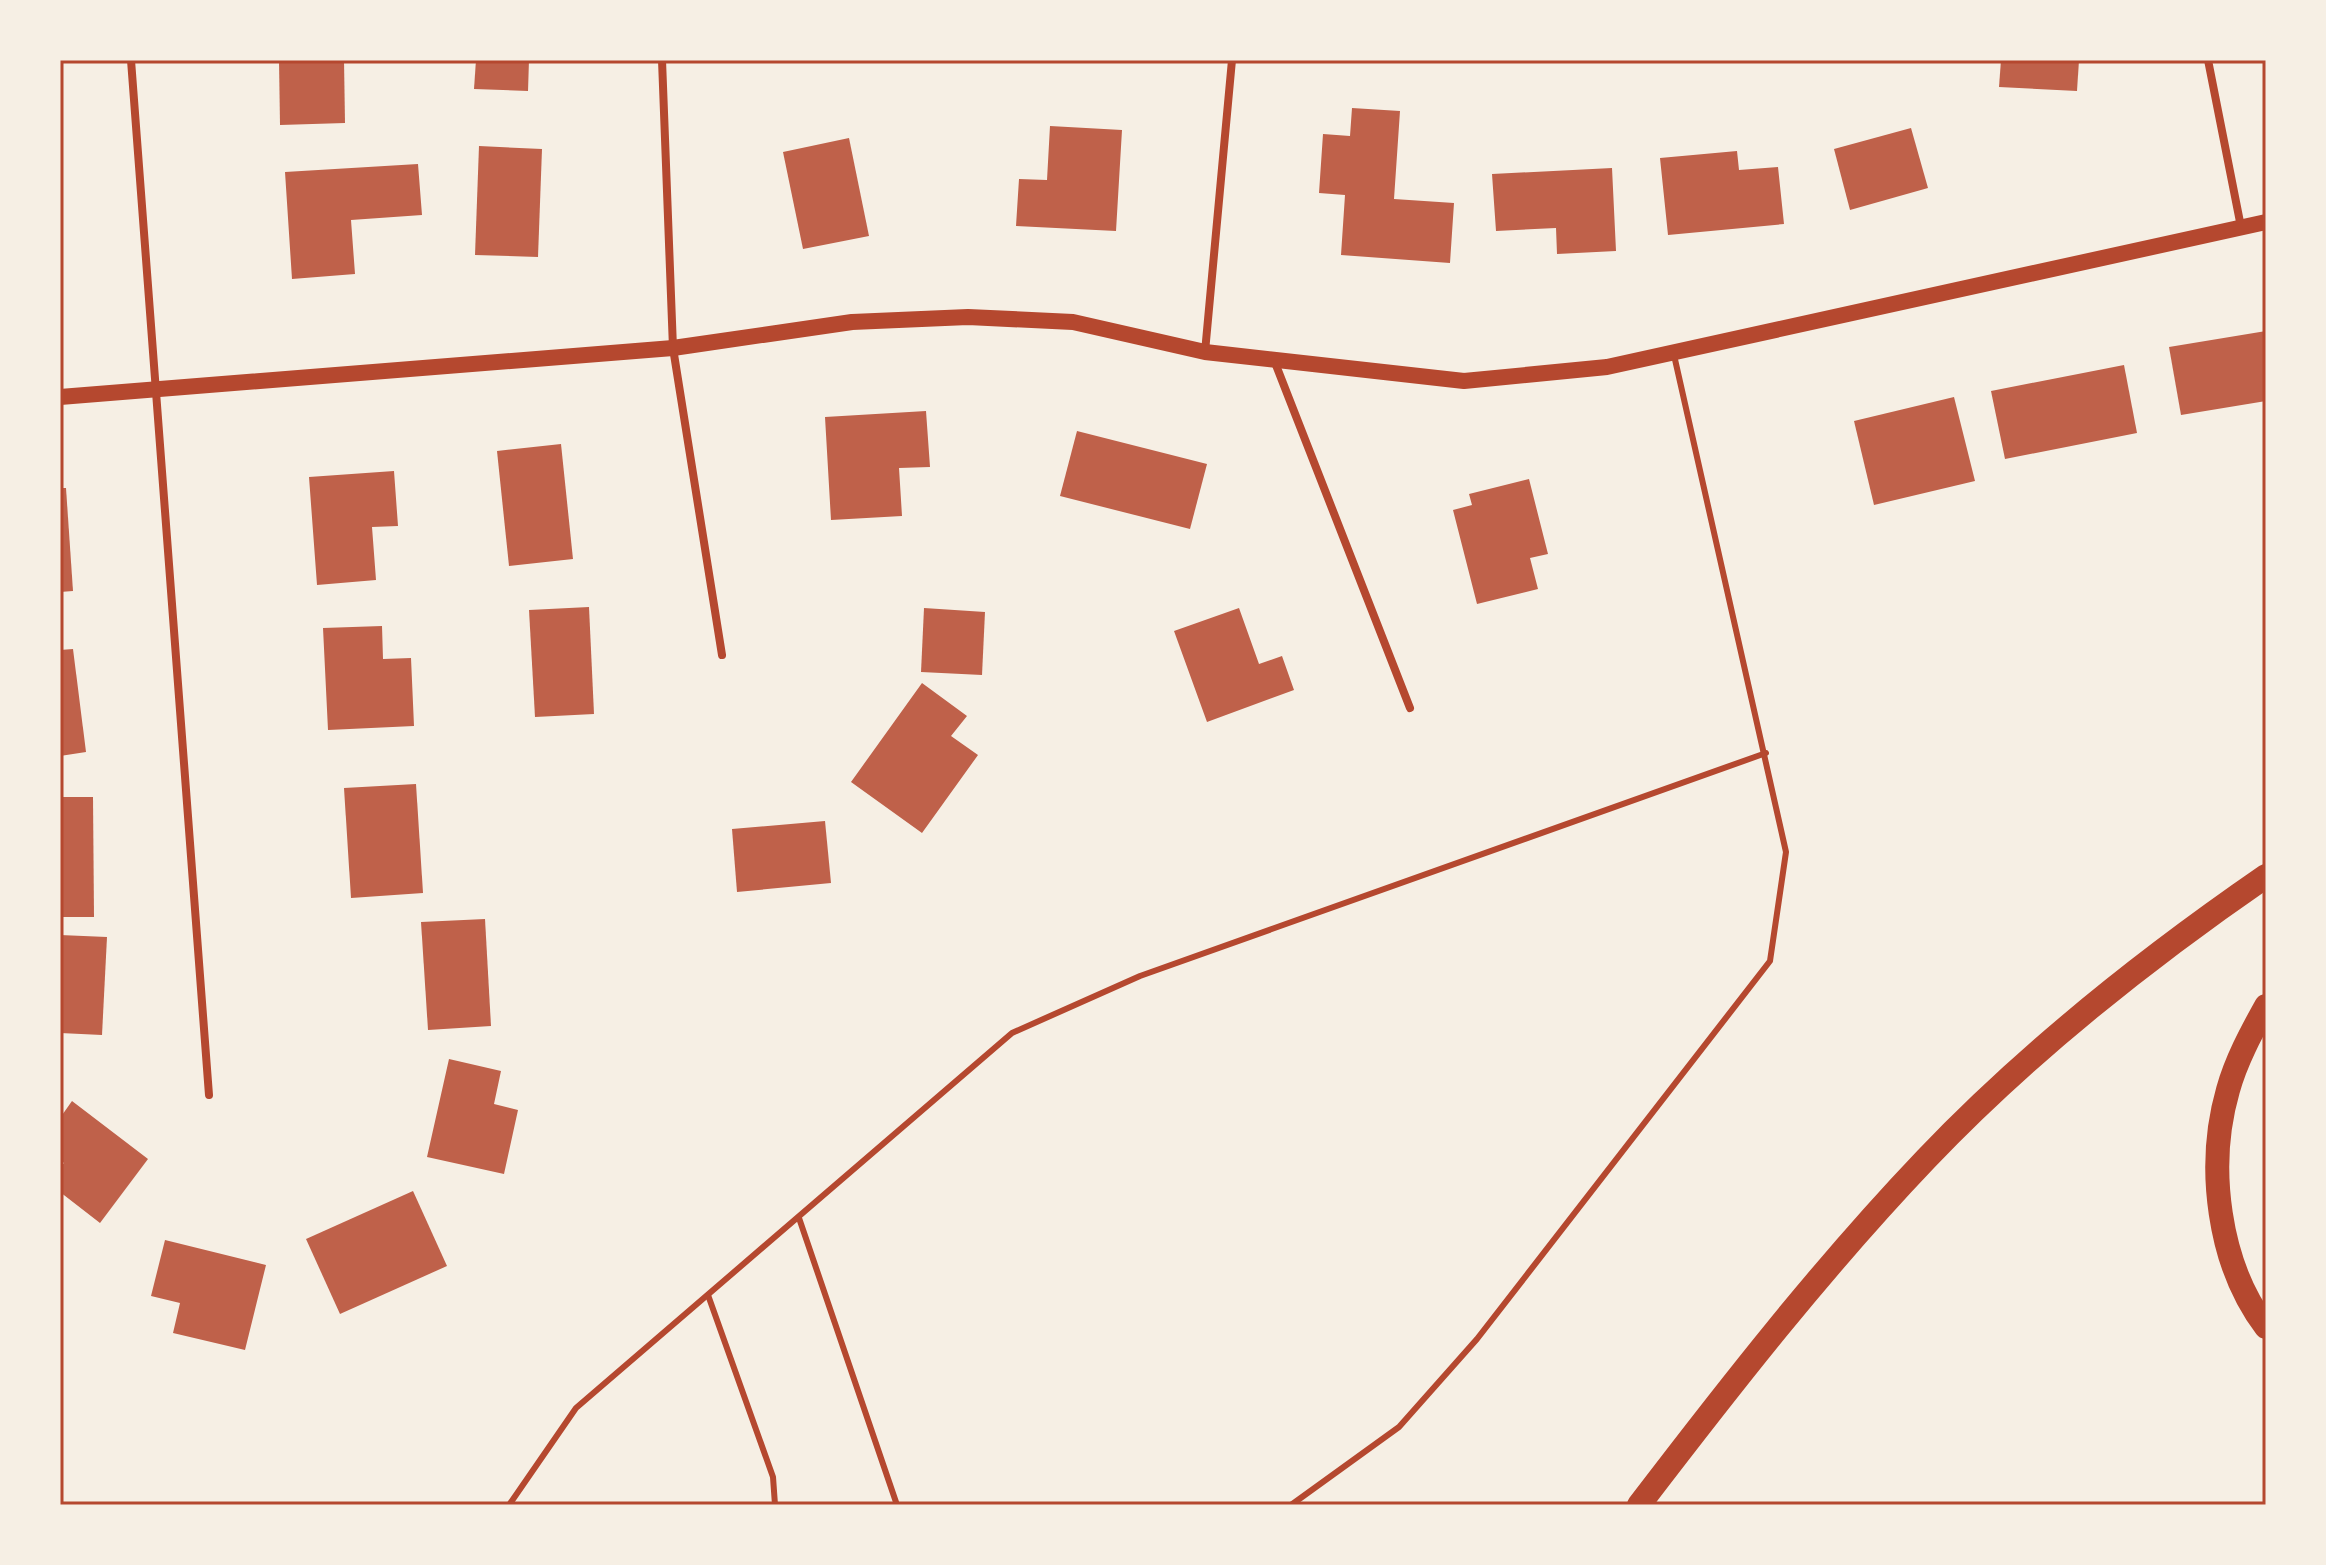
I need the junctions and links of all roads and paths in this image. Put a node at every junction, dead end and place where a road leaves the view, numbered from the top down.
1 (131, 60) edge
2 (662, 60) edge
3 (1232, 60) edge
4 (2208, 60) edge
5 (2266, 222) edge
6 (2241, 227) junction
7 (673, 348) junction
8 (1205, 352) junction
9 (1673, 353) junction
10 (1274, 360) junction
11 (158, 388) junction
12 (60, 397) edge
13 (722, 655) dead end
14 (1410, 708) dead end
15 (1766, 753) junction
16 (2266, 876) edge
17 (2266, 1006) edge
18 (209, 1095) dead end
19 (799, 1218) junction
20 (708, 1295) junction
21 (2266, 1327) edge
22 (509, 1505) edge
23 (775, 1505) edge
24 (897, 1505) edge
25 (1291, 1505) edge
26 (1639, 1505) edge

1 - 11 street
2 - 7 street
3 - 8 street
4 - 6 street
5 - 6 main road
6 - 9 main road
7 - 8 main road
7 - 11 main road
7 - 13 street
8 - 10 main road
9 - 10 main road
9 - 15 lane
10 - 14 street
11 - 12 main road
11 - 18 street
15 - 19 lane
15 - 25 lane
16 - 26 highway
17 - 21 highway
19 - 20 lane
19 - 24 lane
20 - 22 lane
20 - 23 lane

